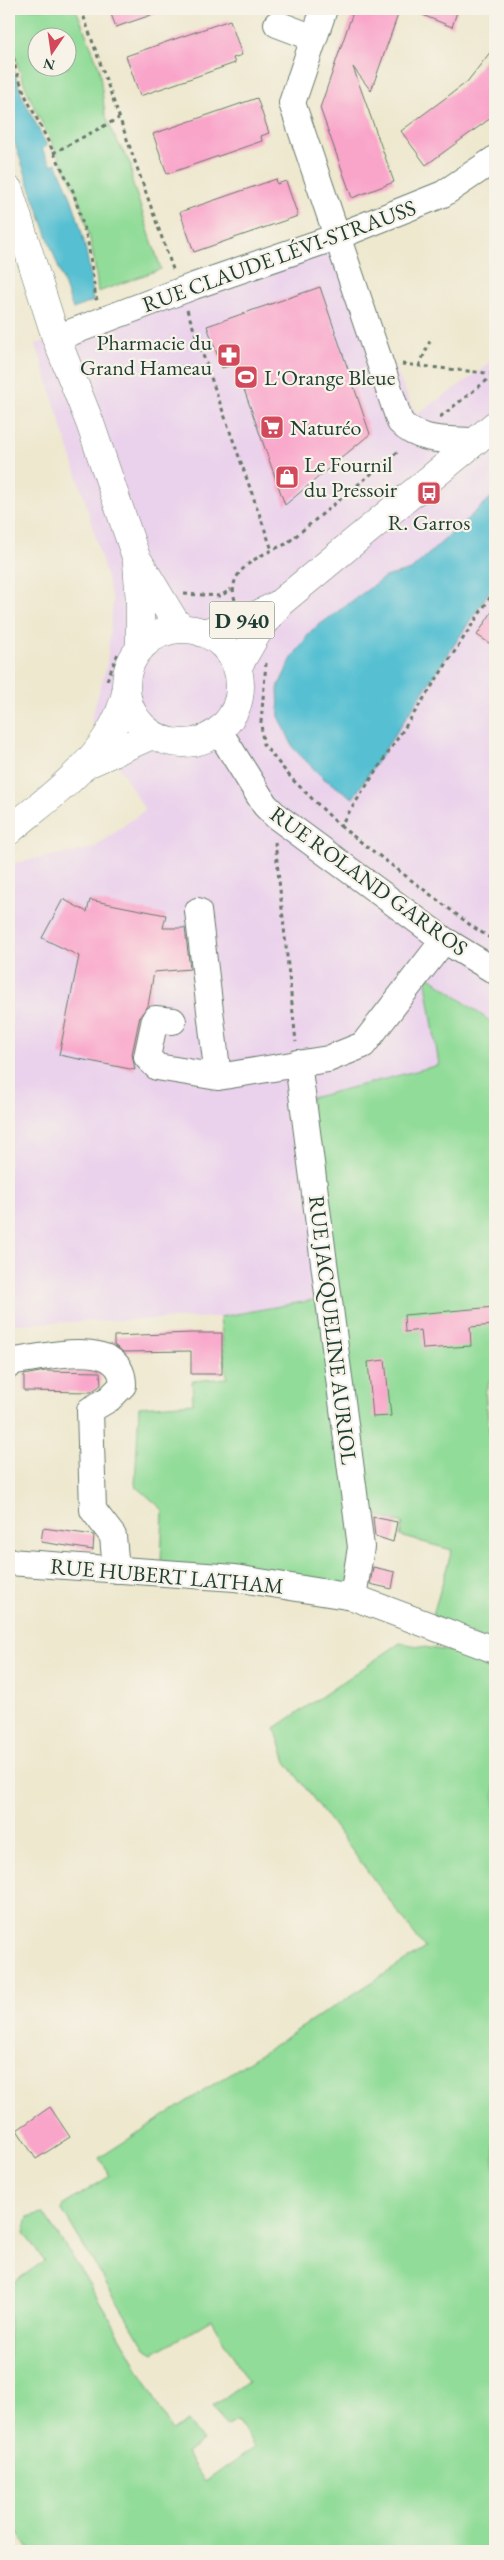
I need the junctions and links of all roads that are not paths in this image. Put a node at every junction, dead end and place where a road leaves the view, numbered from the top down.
1 (324, 9) edge
2 (277, 24) dead end
3 (314, 38) junction
4 (495, 159) edge
5 (9, 190) edge
6 (336, 237) junction
7 (56, 338) junction
8 (485, 433) edge
9 (136, 557) junction
10 (280, 603) junction
11 (193, 631) junction
12 (140, 648) junction
13 (237, 668) junction
14 (126, 693) junction
15 (219, 731) junction
16 (152, 735) junction
17 (86, 765) junction
18 (9, 831) edge
19 (198, 911) dead end
20 (444, 940) junction
21 (495, 971) edge
22 (173, 1021) dead end
23 (298, 1063) junction
24 (218, 1077) junction
25 (9, 1366) edge
26 (9, 1562) edge
27 (116, 1570) junction
28 (353, 1597) junction
29 (495, 1650) edge

1 - 3 street
2 - 3 street
3 - 6 street
4 - 6 street, RUE CLAUDE LÉVI-STRAUSS
5 - 7 main road
6 - 7 street, RUE CLAUDE LÉVI-STRAUSS
6 - 8 street
7 - 9 main road
8 - 10 main road, D 940
9 - 11 main road
9 - 12 main road
10 - 11 main road, D 940
10 - 13 main road, D 940
11 - 12 main road
11 - 13 main road
12 - 14 main road
13 - 15 main road
14 - 16 main road
14 - 17 main road
15 - 16 main road
15 - 20 street, RUE ROLAND GARROS
16 - 17 main road
17 - 18 main road
19 - 24 street
20 - 21 street, RUE ROLAND GARROS
20 - 23 street
22 - 24 street
23 - 24 street
23 - 28 street, RUE JACQUELINE AURIOL
25 - 27 street
26 - 27 street, RUE HUBERT LATHAM
27 - 28 street, RUE HUBERT LATHAM
28 - 29 street, RUE HUBERT LATHAM

